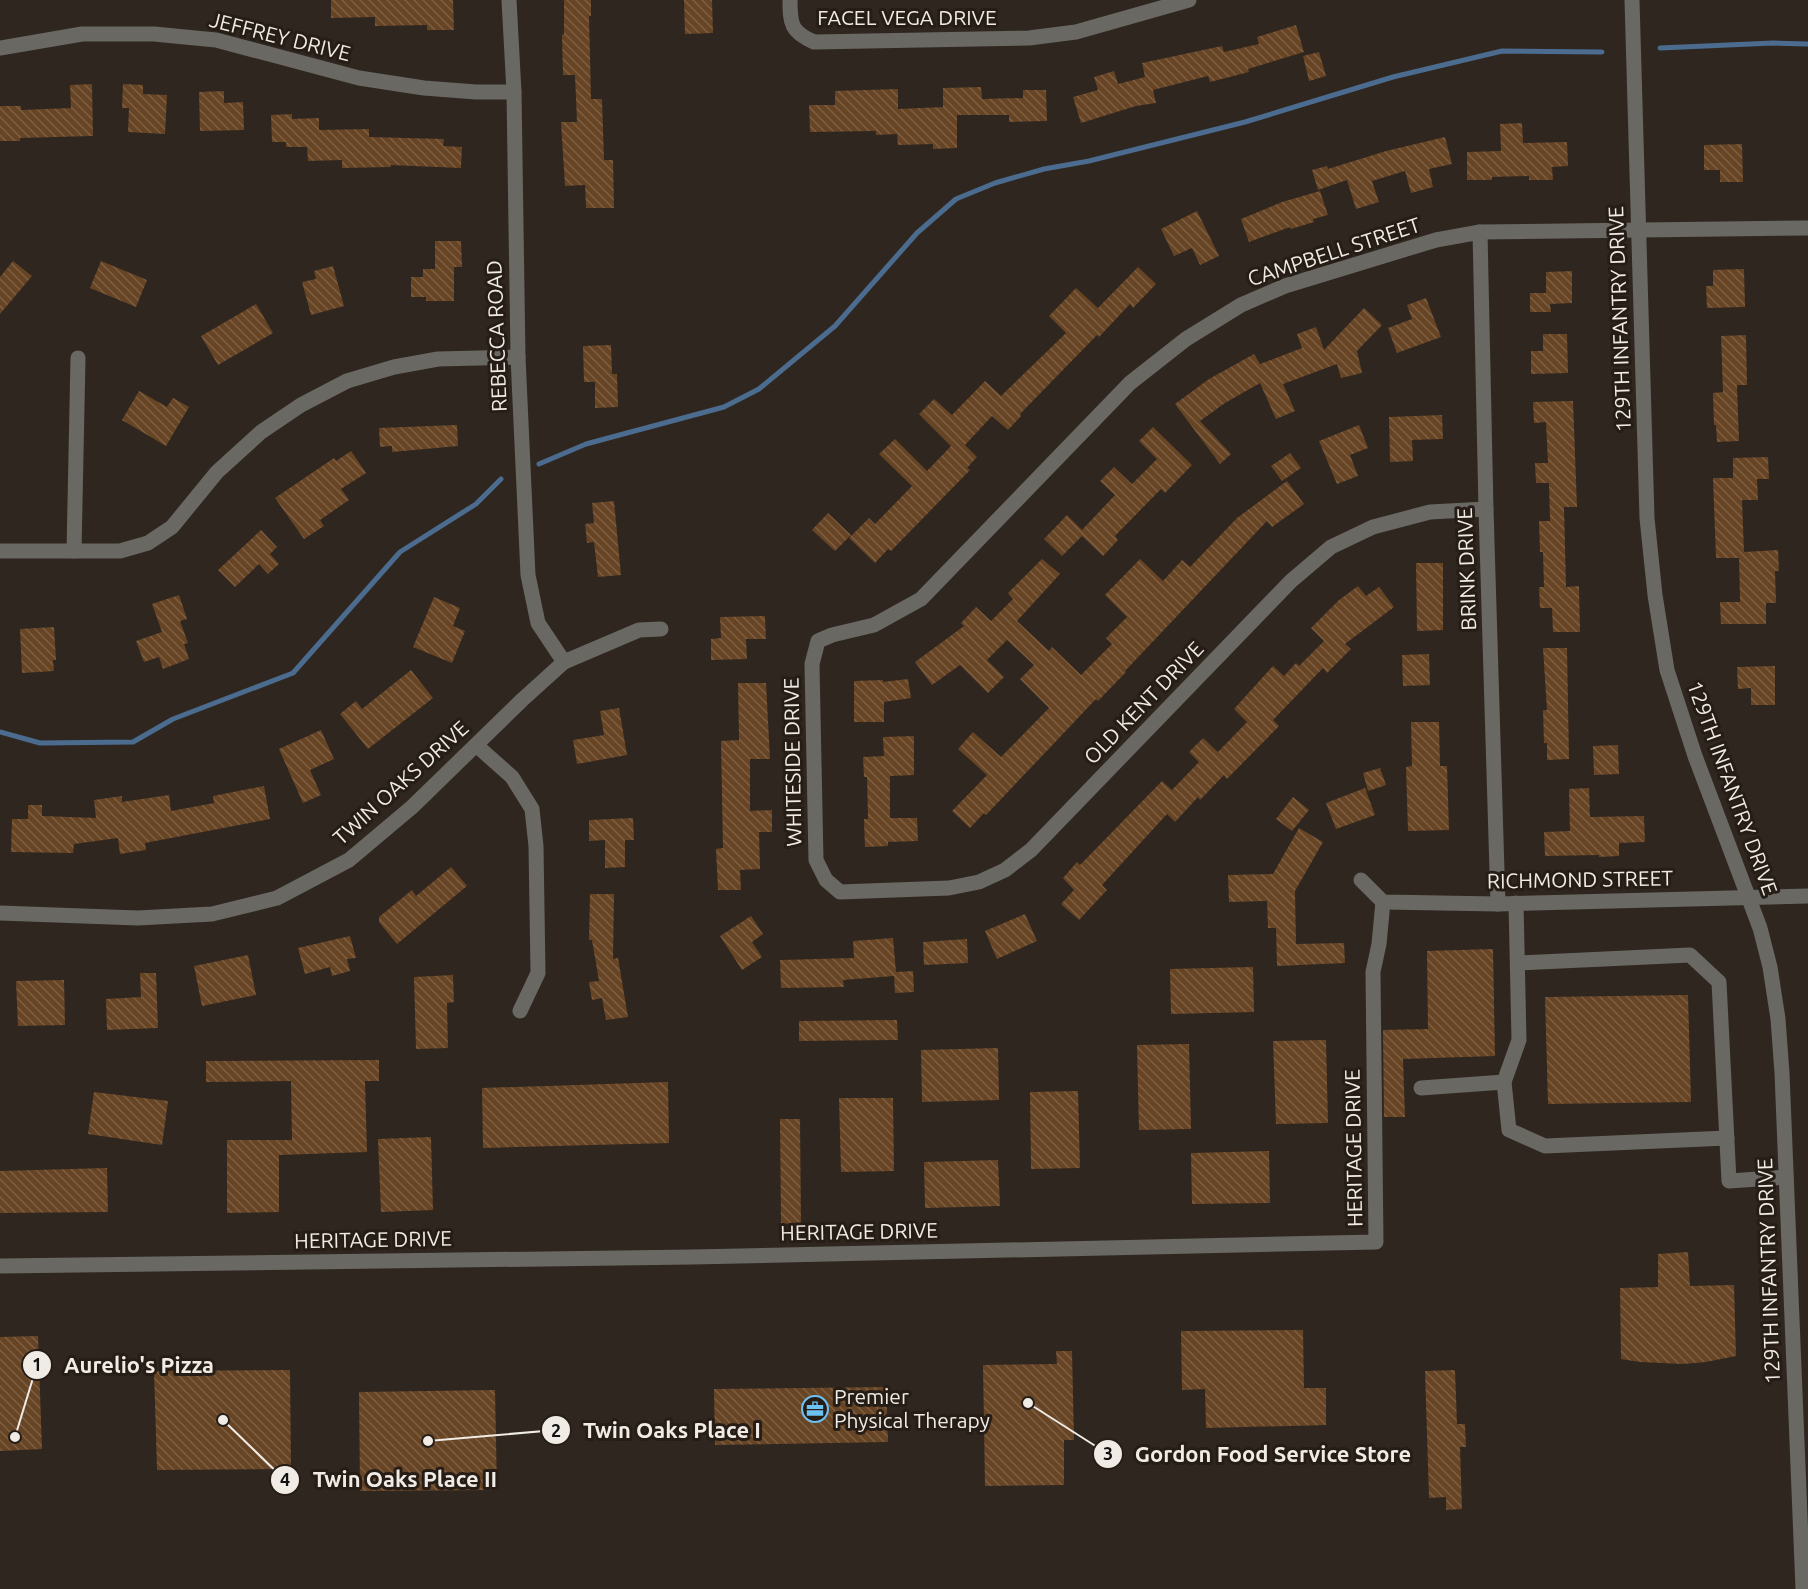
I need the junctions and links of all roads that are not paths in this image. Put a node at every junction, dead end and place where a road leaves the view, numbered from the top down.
1 (509, 0) edge
2 (790, 0) edge
3 (1189, 0) edge
4 (1632, 0) edge
5 (0, 48) edge
6 (514, 92) junction
7 (1808, 228) edge
8 (1638, 230) junction
9 (1480, 232) junction
10 (518, 357) junction
11 (78, 358) dead end
12 (1486, 510) junction
13 (0, 551) edge
14 (74, 551) junction
15 (661, 629) dead end
16 (818, 641) joint
17 (564, 662) junction
18 (476, 745) junction
19 (826, 880) joint
20 (1360, 880) dead end
21 (1808, 896) edge
22 (1749, 898) junction
23 (1383, 902) junction
24 (1516, 903) junction
25 (1498, 904) junction
26 (0, 913) edge
27 (1518, 963) junction
28 (520, 1011) dead end
29 (1504, 1082) junction
30 (1421, 1088) dead end
31 (1727, 1138) junction
32 (1786, 1177) junction
33 (0, 1266) edge
34 (1803, 1589) edge

1 - 6 street, REBECCA ROAD
2 - 3 street, FACEL VEGA DRIVE
4 - 8 street, 129TH INFANTRY DRIVE
5 - 6 street, JEFFREY DRIVE
6 - 10 street, REBECCA ROAD
7 - 8 street, CAMPBELL STREET
8 - 9 street, CAMPBELL STREET
8 - 22 street, 129TH INFANTRY DRIVE
9 - 12 street, BRINK DRIVE
9 - 16 street, CAMPBELL STREET
10 - 14 street
10 - 17 street, REBECCA ROAD
11 - 14 street
12 - 19 street, OLD KENT DRIVE
12 - 25 street, BRINK DRIVE
13 - 14 street
15 - 17 street, TWIN OAKS DRIVE
16 - 19 street, WHITESIDE DRIVE
17 - 18 street, TWIN OAKS DRIVE
18 - 26 street, TWIN OAKS DRIVE
18 - 28 street
20 - 23 street
21 - 22 street, RICHMOND STREET
22 - 24 street, RICHMOND STREET
22 - 32 street, 129TH INFANTRY DRIVE
23 - 25 street, RICHMOND STREET
23 - 33 street, HERITAGE DRIVE
24 - 25 street, RICHMOND STREET
24 - 27 street
27 - 29 street
27 - 31 street
29 - 30 street
29 - 31 street
31 - 32 street
32 - 34 street, 129TH INFANTRY DRIVE

